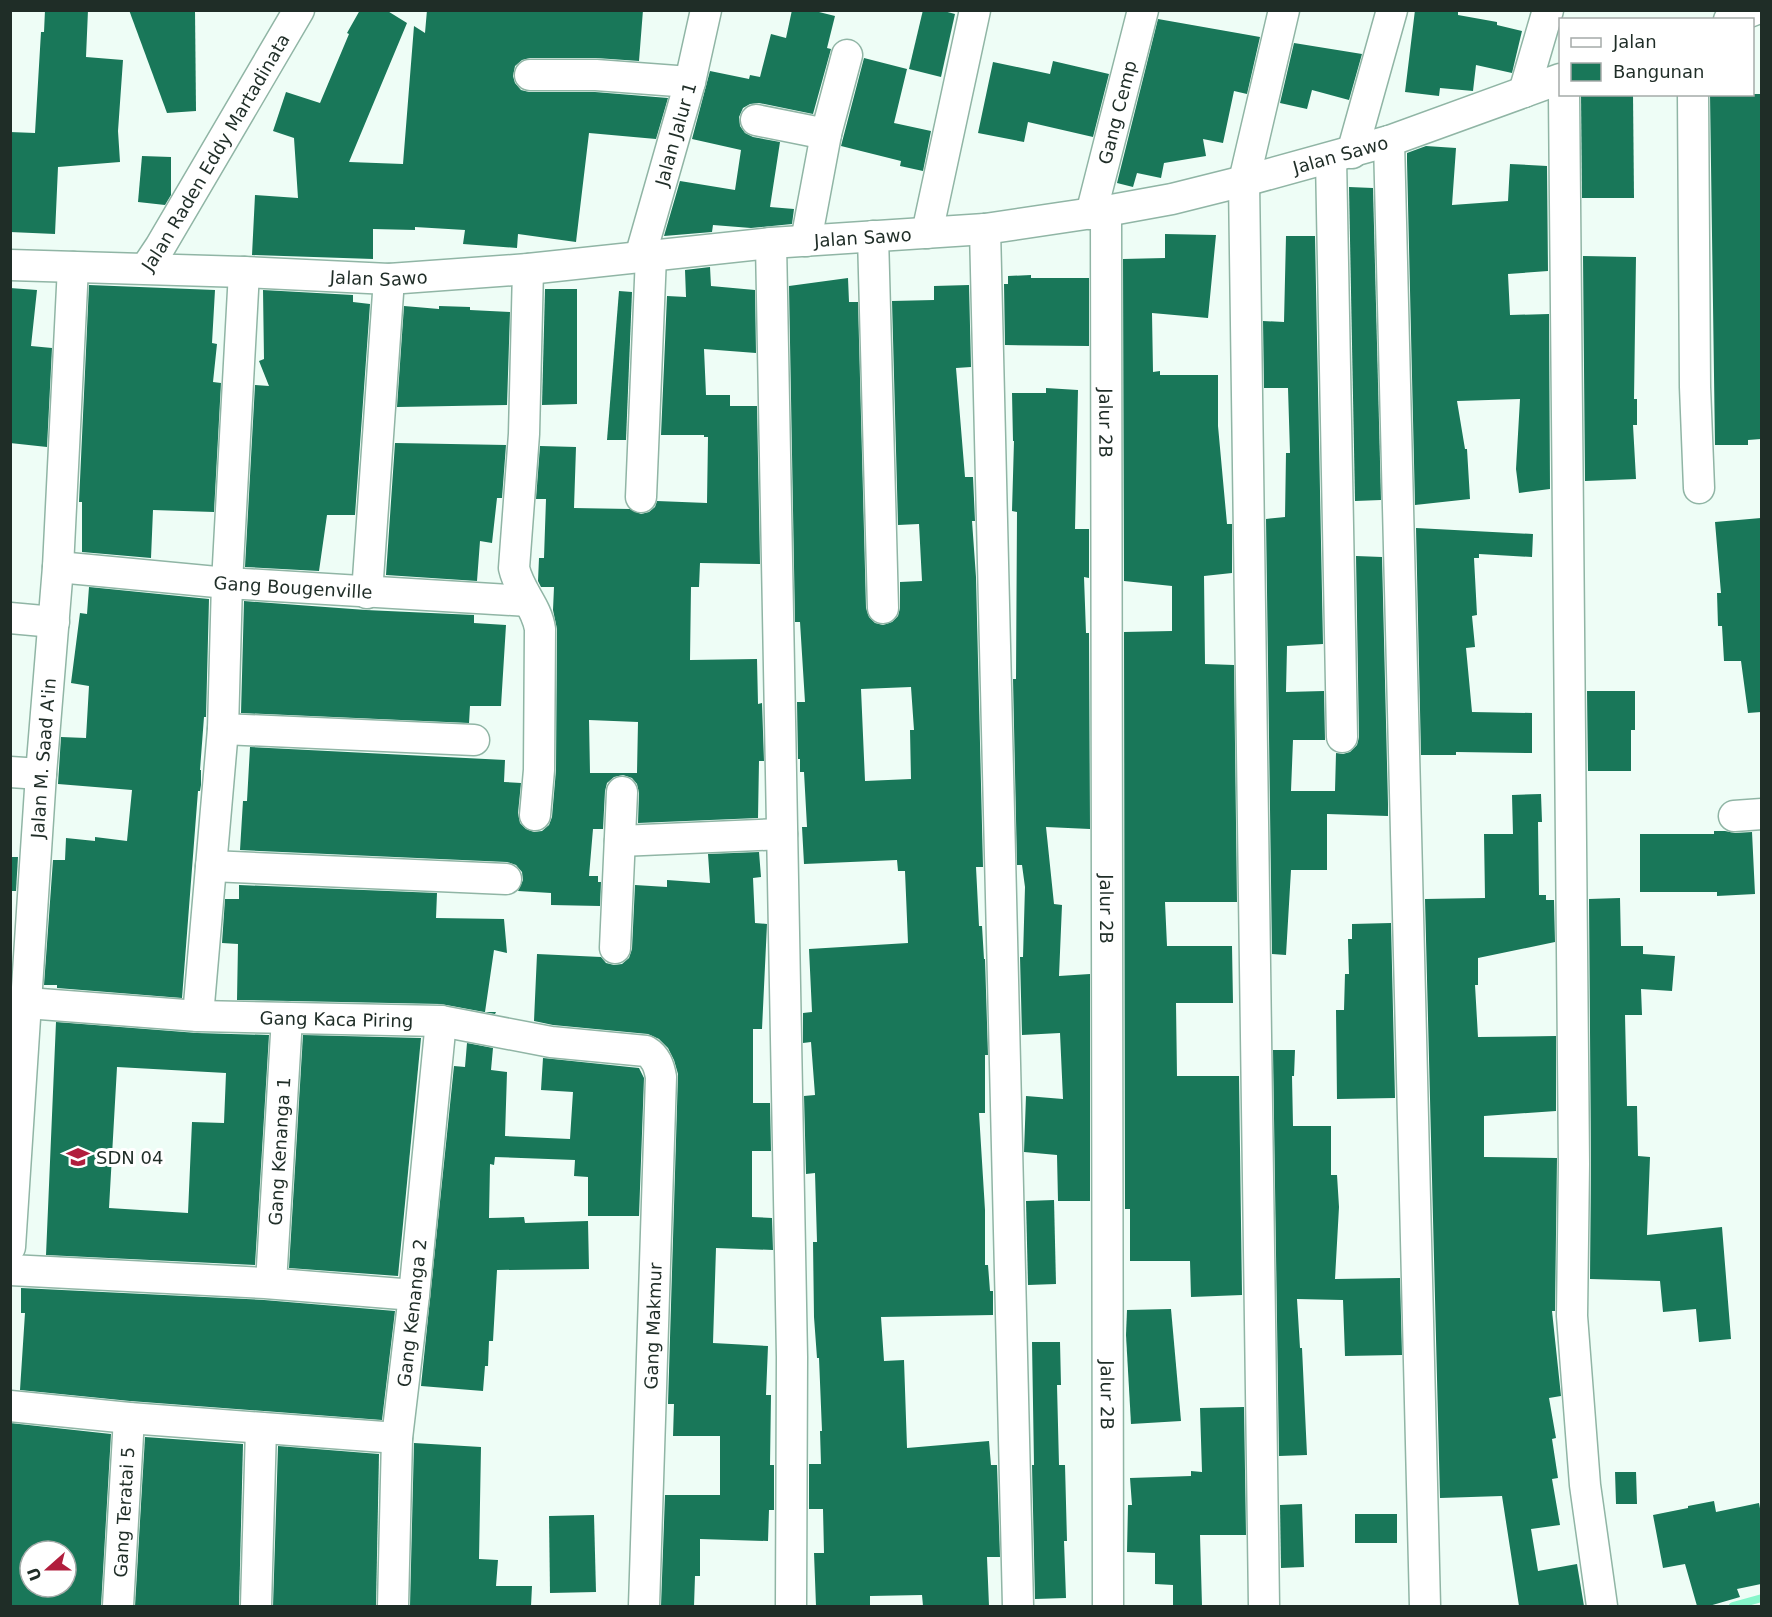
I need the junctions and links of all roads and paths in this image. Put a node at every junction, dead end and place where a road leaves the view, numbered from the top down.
1 (299, 10) edge
2 (706, 10) edge
3 (975, 10) edge
4 (1143, 10) edge
5 (1284, 10) edge
6 (1392, 10) edge
7 (1548, 10) edge
8 (1754, 10) edge
9 (1732, 18) edge
10 (847, 55) dead end
11 (530, 75) dead end
12 (1559, 79) edge
13 (690, 82) junction
14 (1524, 92) junction
15 (1564, 96) edge
16 (1693, 96) edge
17 (756, 120) dead end
18 (826, 134) junction
19 (1389, 141) junction
20 (1342, 156) junction
21 (1244, 181) junction
22 (1099, 212) junction
23 (985, 229) junction
24 (927, 233) junction
25 (873, 236) junction
26 (806, 241) junction
27 (771, 243) junction
28 (646, 257) junction
29 (10, 266) edge
30 (73, 267) junction
31 (146, 268) junction
32 (528, 269) junction
33 (244, 272) junction
34 (389, 279) junction
35 (1699, 488) dead end
36 (641, 497) dead end
37 (58, 567) junction
38 (226, 584) junction
39 (367, 593) junction
40 (528, 601) junction
41 (883, 608) dead end
42 (10, 618) edge
43 (54, 622) junction
44 (222, 729) junction
45 (1342, 738) dead end
46 (474, 740) dead end
47 (10, 772) edge
48 (41, 774) junction
49 (622, 792) dead end
50 (535, 815) dead end
51 (782, 834) junction
52 (620, 841) junction
53 (211, 866) junction
54 (506, 879) dead end
55 (615, 948) dead end
56 (27, 1003) junction
57 (198, 1016) junction
58 (287, 1018) junction
59 (441, 1021) junction
60 (646, 1051) joint
61 (11, 1235) edge
62 (10, 1270) edge
63 (271, 1283) junction
64 (414, 1295) junction
65 (10, 1406) edge
66 (129, 1418) junction
67 (261, 1428) junction
68 (397, 1438) junction
69 (118, 1606) edge
70 (256, 1606) edge
71 (393, 1606) edge
72 (644, 1606) edge
73 (791, 1606) edge
74 (1018, 1606) edge
75 (1108, 1606) edge
76 (1263, 1606) edge
77 (1425, 1606) edge
78 (1602, 1606) edge

1 - 31 street, Jalan Raden Eddy Martadinata
2 - 13 street, Jalan Jalur 1
3 - 24 street
4 - 22 street, Gang Cemp
5 - 21 street
6 - 20 street
7 - 14 street
8 - 9 street
10 - 18 street
11 - 13 street
12 - 14 street, Jalan Sawo
13 - 28 street, Jalan Jalur 1
14 - 19 street, Jalan Sawo
15 - 78 street
16 - 35 street
17 - 18 street
18 - 26 street
19 - 20 street, Jalan Sawo
19 - 77 street
20 - 21 street, Jalan Sawo
20 - 45 street
21 - 22 street, Jalan Sawo
21 - 76 street
22 - 23 street, Jalan Sawo
22 - 75 street, Jalur 2B
23 - 24 street, Jalan Sawo
23 - 74 street
24 - 25 street, Jalan Sawo
25 - 26 street, Jalan Sawo
25 - 41 street
26 - 27 street, Jalan Sawo
27 - 28 street, Jalan Sawo
27 - 51 street
28 - 32 street, Jalan Sawo
28 - 36 street, Jalan Jalur 1
29 - 30 street, Jalan Raden Eddy Martadinata
30 - 31 street, Jalan Raden Eddy Martadinata
30 - 37 street, Jalan M. Saad A'in
31 - 33 street, Jalan Sawo
32 - 34 street, Jalan Sawo
32 - 40 street
33 - 34 street, Jalan Sawo
33 - 38 street
34 - 39 street
37 - 38 street, Gang Bougenville
37 - 43 street, Jalan M. Saad A'in
38 - 39 street, Gang Bougenville
38 - 44 street
39 - 40 street, Gang Bougenville
40 - 50 street
42 - 43 street
43 - 48 street, Jalan M. Saad A'in
44 - 46 street
44 - 53 street
47 - 48 street
48 - 56 street, Jalan M. Saad A'in
49 - 52 street
51 - 52 street
51 - 73 street
52 - 55 street
53 - 54 street
53 - 57 street
56 - 57 street, Gang Kaca Piring
56 - 61 street, Jalan M. Saad A'in
57 - 58 street, Gang Kaca Piring
58 - 59 street, Gang Kaca Piring
58 - 63 street, Gang Kenanga 1
59 - 60 street, Gang Kaca Piring
59 - 64 street, Gang Kenanga 2
60 - 72 street, Gang Makmur
62 - 63 street
63 - 64 street
64 - 68 street, Gang Kenanga 2
65 - 66 street
66 - 67 street
66 - 69 street, Gang Teratai 5
67 - 68 street
67 - 70 street
68 - 71 street, Gang Kenanga 2

